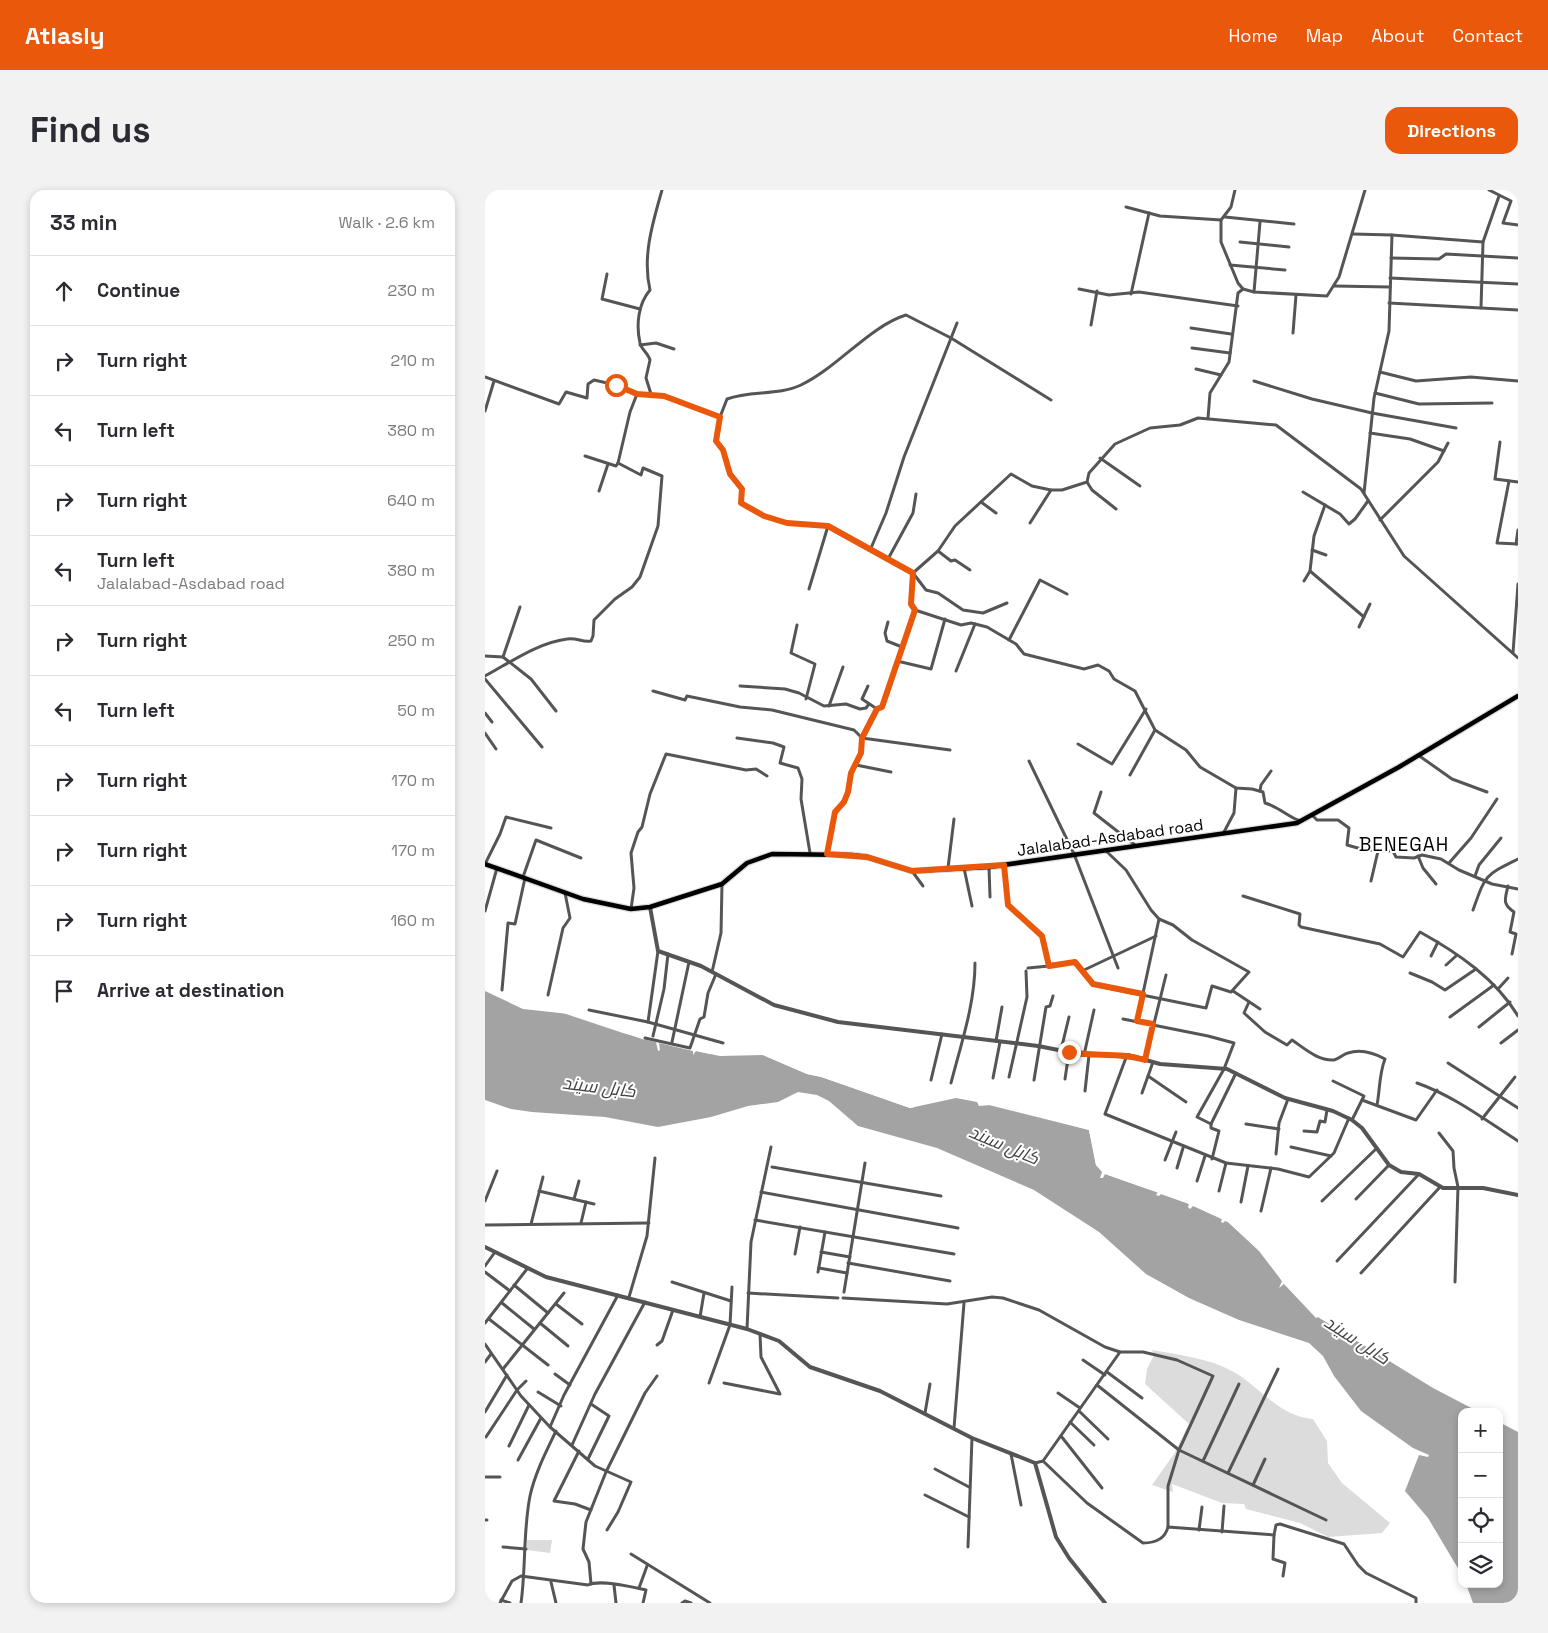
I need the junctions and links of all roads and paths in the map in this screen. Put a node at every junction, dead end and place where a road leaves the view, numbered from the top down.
1 (662, 190) edge
2 (1235, 190) edge
3 (1365, 190) edge
4 (1489, 190) edge
5 (1499, 196) junction
6 (1127, 207) dead end
7 (1149, 213) junction
8 (1225, 217) junction
9 (1221, 220) junction
10 (1260, 222) junction
11 (1294, 224) dead end
12 (1518, 224) edge
13 (1353, 234) junction
14 (1392, 235) junction
15 (1240, 242) dead end
16 (1483, 242) junction
17 (1258, 244) junction
18 (1289, 247) dead end
19 (1483, 256) junction
20 (1391, 258) junction
21 (1518, 258) edge
22 (1230, 264) junction
23 (1256, 267) junction
24 (1285, 270) dead end
25 (607, 274) dead end
26 (1390, 278) junction
27 (1482, 282) junction
28 (1518, 284) edge
29 (1333, 286) junction
30 (1390, 287) junction
31 (1079, 289) dead end
32 (1243, 289) junction
33 (1097, 292) junction
34 (1254, 292) junction
35 (1131, 294) junction
36 (1296, 295) junction
37 (1389, 303) junction
38 (1238, 306) junction
39 (1481, 308) junction
40 (640, 309) junction
41 (1518, 310) edge
42 (957, 322) dead end
43 (1091, 326) dead end
44 (1191, 328) dead end
45 (1293, 333) dead end
46 (1231, 334) junction
47 (951, 338) junction
48 (640, 344) junction
49 (1193, 348) dead end
50 (673, 349) dead end
51 (1230, 354) junction
52 (1196, 369) dead end
53 (1380, 372) junction
54 (1221, 376) junction
55 (485, 377) edge
56 (494, 381) junction
57 (1254, 381) dead end
58 (1518, 381) edge
59 (1375, 393) junction
60 (637, 394) junction
61 (651, 394) junction
62 (1051, 400) dead end
63 (1492, 403) dead end
64 (485, 411) edge
65 (1372, 413) junction
66 (720, 417) junction
67 (1208, 418) junction
68 (1456, 428) dead end
69 (1370, 433) junction
70 (1500, 442) dead end
71 (1448, 443) dead end
72 (1444, 451) junction
73 (585, 456) dead end
74 (1100, 458) junction
75 (617, 463) junction
76 (608, 464) junction
77 (1509, 481) junction
78 (1087, 482) junction
79 (1518, 482) edge
80 (1140, 486) dead end
81 (1051, 490) junction
82 (599, 491) dead end
83 (1303, 492) dead end
84 (1363, 493) junction
85 (916, 494) dead end
86 (1368, 501) junction
87 (981, 502) junction
88 (1325, 505) junction
89 (1116, 509) dead end
90 (996, 512) dead end
91 (1380, 520) junction
92 (1030, 523) dead end
93 (828, 526) junction
94 (1518, 530) edge
95 (1517, 544) edge
96 (871, 548) junction
97 (1312, 550) junction
98 (938, 551) junction
99 (1326, 555) dead end
100 (888, 559) junction
101 (970, 570) dead end
102 (1310, 571) junction
103 (913, 573) junction
104 (1304, 581) dead end
105 (1518, 584) edge
106 (809, 588) dead end
107 (1067, 594) dead end
108 (1007, 603) dead end
109 (1371, 604) dead end
110 (520, 608) dead end
111 (915, 610) junction
112 (1364, 617) junction
113 (945, 619) junction
114 (888, 622) dead end
115 (975, 624) junction
116 (797, 625) dead end
117 (1359, 627) dead end
118 (1009, 640) junction
119 (902, 647) junction
120 (1513, 653) junction
121 (485, 656) edge
122 (503, 658) junction
123 (1518, 658) edge
124 (896, 661) junction
125 (507, 662) junction
126 (843, 667) dead end
127 (956, 670) dead end
128 (485, 678) edge
129 (740, 686) dead end
130 (868, 686) dead end
131 (653, 691) dead end
132 (1518, 696) edge
133 (806, 699) junction
134 (869, 704) junction
135 (829, 706) junction
136 (877, 709) junction
137 (1145, 709) junction
138 (556, 711) dead end
139 (485, 713) edge
140 (492, 722) dead end
141 (1155, 730) junction
142 (485, 733) edge
143 (737, 738) dead end
144 (862, 738) junction
145 (1078, 744) dead end
146 (542, 747) dead end
147 (496, 748) dead end
148 (950, 750) dead end
149 (1418, 755) junction
150 (1029, 761) dead end
151 (856, 764) junction
152 (1271, 771) dead end
153 (891, 772) dead end
154 (1130, 775) dead end
155 (767, 776) dead end
156 (1236, 788) junction
157 (1259, 791) junction
158 (1101, 792) dead end
159 (1487, 792) dead end
160 (1497, 799) dead end
161 (1312, 815) junction
162 (954, 818) dead end
163 (1300, 821) junction
164 (551, 828) dead end
165 (1224, 832) junction
166 (1501, 838) dead end
167 (1135, 845) junction
168 (1105, 850) junction
169 (1378, 851) junction
170 (810, 853) junction
171 (827, 854) junction
172 (1073, 854) junction
173 (1418, 856) junction
174 (581, 858) dead end
175 (1518, 859) edge
176 (1449, 863) junction
177 (485, 864) edge
178 (1004, 865) junction
179 (964, 867) junction
180 (989, 867) junction
181 (497, 868) junction
182 (948, 868) junction
183 (912, 871) junction
184 (1475, 876) junction
185 (524, 877) junction
186 (1371, 880) dead end
187 (1484, 880) junction
188 (722, 884) junction
189 (1436, 884) dead end
190 (923, 886) dead end
191 (1508, 886) junction
192 (1518, 889) edge
193 (565, 892) junction
194 (1243, 896) dead end
195 (990, 897) dead end
196 (972, 906) dead end
197 (649, 907) junction
198 (631, 909) junction
199 (1473, 910) dead end
200 (485, 911) edge
201 (1159, 919) junction
202 (1156, 935) junction
203 (1438, 942) junction
204 (658, 951) junction
205 (668, 954) junction
206 (1511, 954) dead end
207 (1114, 955) junction
208 (1431, 956) dead end
209 (1456, 956) junction
210 (689, 962) junction
211 (975, 963) dead end
212 (1446, 965) dead end
213 (1049, 966) junction
214 (1118, 968) dead end
215 (1476, 969) junction
216 (1082, 970) junction
217 (714, 973) junction
218 (1410, 973) dead end
219 (1166, 975) dead end
220 (1508, 978) dead end
221 (1495, 984) junction
222 (1498, 989) junction
223 (502, 990) dead end
224 (1233, 991) junction
225 (1143, 994) junction
226 (548, 995) dead end
227 (1053, 996) dead end
228 (1161, 997) junction
229 (1249, 1002) junction
230 (1509, 1002) junction
231 (1002, 1007) dead end
232 (1260, 1009) dead end
233 (589, 1010) dead end
234 (1094, 1010) dead end
235 (1518, 1016) edge
236 (1069, 1017) dead end
237 (1450, 1017) dead end
238 (1123, 1019) dead end
239 (1137, 1021) junction
240 (647, 1022) junction
241 (1153, 1024) junction
242 (656, 1025) junction
243 (1479, 1027) dead end
244 (675, 1030) junction
245 (1518, 1030) edge
246 (695, 1034) junction
247 (942, 1034) junction
248 (653, 1036) dead end
249 (963, 1037) junction
250 (645, 1038) dead end
251 (998, 1041) junction
252 (672, 1042) junction
253 (723, 1043) dead end
254 (1016, 1043) junction
255 (1501, 1043) dead end
256 (1038, 1046) junction
257 (1061, 1050) junction
258 (1069, 1052) junction
259 (1086, 1055) junction
260 (1127, 1055) junction
261 (1145, 1060) junction
262 (1153, 1062) junction
263 (1447, 1063) dead end
264 (1224, 1069) junction
265 (1236, 1073) junction
266 (1148, 1076) junction
267 (1515, 1077) dead end
268 (993, 1078) dead end
269 (1065, 1079) dead end
270 (931, 1080) dead end
271 (1034, 1080) dead end
272 (951, 1082) dead end
273 (1333, 1082) dead end
274 (1417, 1083) dead end
275 (1437, 1090) junction
276 (1085, 1091) dead end
277 (1142, 1093) dead end
278 (1500, 1096) junction
279 (1288, 1099) junction
280 (1362, 1100) junction
281 (1186, 1102) dead end
282 (1377, 1105) junction
283 (1518, 1108) edge
284 (1327, 1110) junction
285 (1350, 1119) junction
286 (1482, 1119) junction
287 (1211, 1124) junction
288 (1246, 1124) dead end
289 (1279, 1129) junction
290 (1304, 1131) dead end
291 (1176, 1132) dead end
292 (1439, 1133) dead end
293 (1518, 1141) edge
294 (1171, 1143) junction
295 (771, 1147) dead end
296 (1291, 1147) dead end
297 (1183, 1148) junction
298 (1378, 1148) junction
299 (1275, 1154) dead end
300 (1205, 1156) junction
301 (1331, 1156) junction
302 (655, 1158) dead end
303 (1212, 1159) junction
304 (1165, 1160) dead end
305 (865, 1163) dead end
306 (1226, 1164) junction
307 (1389, 1165) junction
308 (1248, 1166) junction
309 (772, 1167) dead end
310 (1177, 1168) dead end
311 (1271, 1168) junction
312 (497, 1171) dead end
313 (1419, 1174) junction
314 (543, 1178) dead end
315 (579, 1181) dead end
316 (1197, 1181) dead end
317 (862, 1182) junction
318 (1440, 1187) junction
319 (1459, 1187) junction
320 (539, 1191) junction
321 (1219, 1191) dead end
322 (761, 1192) junction
323 (1518, 1195) edge
324 (941, 1196) dead end
325 (573, 1199) junction
326 (1356, 1199) dead end
327 (485, 1201) edge
328 (586, 1202) junction
329 (1241, 1202) dead end
330 (1322, 1202) dead end
331 (594, 1204) dead end
332 (857, 1209) junction
333 (1261, 1211) dead end
334 (755, 1220) junction
335 (581, 1223) junction
336 (649, 1223) junction
337 (531, 1224) junction
338 (485, 1225) edge
339 (800, 1227) junction
340 (958, 1228) dead end
341 (825, 1232) junction
342 (853, 1237) junction
343 (485, 1247) edge
344 (495, 1252) junction
345 (821, 1252) junction
346 (795, 1254) dead end
347 (954, 1254) dead end
348 (850, 1257) junction
349 (1337, 1261) dead end
350 (849, 1264) junction
351 (485, 1266) edge
352 (527, 1269) junction
353 (485, 1272) edge
354 (847, 1273) junction
355 (1361, 1273) dead end
356 (950, 1281) dead end
357 (672, 1282) dead end
358 (1455, 1282) dead end
359 (514, 1285) junction
360 (732, 1287) dead end
361 (510, 1291) junction
362 (844, 1292) dead end
363 (564, 1293) dead end
364 (704, 1293) junction
365 (748, 1293) junction
366 (618, 1295) junction
367 (629, 1297) junction
368 (731, 1301) junction
369 (645, 1302) junction
370 (502, 1303) junction
371 (964, 1303) junction
372 (556, 1304) junction
373 (673, 1310) junction
374 (548, 1313) junction
375 (700, 1317) junction
376 (489, 1318) junction
377 (485, 1323) edge
378 (540, 1323) junction
379 (582, 1324) dead end
380 (730, 1325) junction
381 (534, 1329) junction
382 (747, 1329) junction
383 (761, 1334) junction
384 (485, 1344) edge
385 (523, 1345) junction
386 (657, 1345) dead end
387 (568, 1346) dead end
388 (1120, 1352) junction
389 (491, 1354) junction
390 (1083, 1360) dead end
391 (485, 1362) edge
392 (548, 1365) dead end
393 (503, 1369) junction
394 (1278, 1369) dead end
395 (1106, 1373) junction
396 (555, 1374) dead end
397 (507, 1375) junction
398 (657, 1376) dead end
399 (526, 1381) dead end
400 (724, 1382) dead end
401 (709, 1383) dead end
402 (570, 1384) junction
403 (930, 1384) dead end
404 (1239, 1384) dead end
405 (1097, 1385) junction
406 (517, 1390) junction
407 (538, 1392) dead end
408 (1058, 1393) dead end
409 (1142, 1398) dead end
410 (591, 1404) junction
411 (529, 1405) junction
412 (561, 1406) junction
413 (1079, 1410) junction
414 (485, 1412) edge
415 (925, 1413) junction
416 (541, 1418) junction
417 (1070, 1422) junction
418 (550, 1427) junction
419 (954, 1428) junction
420 (556, 1431) junction
421 (1061, 1436) junction
422 (486, 1437) edge
423 (972, 1438) junction
424 (1108, 1439) dead end
425 (571, 1445) junction
426 (1094, 1445) dead end
427 (509, 1446) dead end
428 (1179, 1450) junction
429 (579, 1451) junction
430 (1011, 1454) junction
431 (518, 1460) dead end
432 (587, 1460) junction
433 (1265, 1460) dead end
434 (1043, 1461) junction
435 (1203, 1461) junction
436 (1035, 1463) junction
437 (935, 1469) dead end
438 (607, 1472) junction
439 (1228, 1473) junction
440 (485, 1476) edge
441 (500, 1477) dead end
442 (1253, 1485) junction
443 (969, 1487) junction
444 (1102, 1488) dead end
445 (925, 1495) dead end
446 (1021, 1505) dead end
447 (1224, 1506) dead end
448 (1202, 1507) dead end
449 (591, 1510) junction
450 (969, 1517) junction
451 (1326, 1520) dead end
452 (1168, 1526) junction
453 (607, 1530) dead end
454 (1199, 1530) junction
455 (1222, 1532) junction
456 (1274, 1535) junction
457 (968, 1546) dead end
458 (503, 1547) dead end
459 (526, 1549) junction
460 (631, 1554) dead end
461 (647, 1566) junction
462 (521, 1576) junction
463 (1283, 1576) dead end
464 (551, 1581) junction
465 (591, 1584) junction
466 (614, 1584) junction
467 (639, 1588) junction
468 (500, 1602) edge
469 (510, 1603) edge
470 (521, 1603) edge
471 (556, 1603) edge
472 (615, 1603) edge
473 (643, 1603) edge
474 (682, 1603) edge
475 (691, 1603) edge
476 (710, 1603) edge
477 (1105, 1603) edge
478 (1416, 1603) edge

1 - 40 street
2 - 8 street
3 - 13 street
4 - 5 street
5 - 12 street
5 - 16 street
6 - 7 street
7 - 9 street
7 - 35 street
8 - 9 street
8 - 10 street
9 - 22 street
10 - 11 street
10 - 17 street
13 - 14 street
13 - 29 street
14 - 16 street
14 - 20 street
15 - 17 street
16 - 19 street
17 - 18 street
17 - 23 street
19 - 20 street
19 - 21 street
19 - 27 street
20 - 26 street
22 - 23 street
22 - 32 street
23 - 24 street
23 - 34 street
25 - 40 street
26 - 27 street
26 - 30 street
27 - 28 street
27 - 39 street
29 - 30 street
29 - 36 street
30 - 37 street
31 - 33 street
32 - 34 street
32 - 38 street
33 - 35 street
33 - 43 street
34 - 36 street
35 - 38 street
36 - 45 street
37 - 39 street
37 - 53 street
38 - 46 street
39 - 41 street
40 - 48 street
42 - 47 street
44 - 46 street
46 - 51 street
47 - 62 street
47 - 66 street
47 - 96 street
48 - 50 street
48 - 61 street
49 - 51 street
51 - 54 street
52 - 54 street
53 - 58 street
53 - 59 street
54 - 67 street
55 - 56 street
56 - 60 street
56 - 64 street
57 - 65 street
59 - 63 street
59 - 65 street
60 - 61 street
60 - 75 street
61 - 66 street
65 - 68 street
65 - 69 street
66 - 93 street
67 - 74 street
67 - 84 street
69 - 72 street
69 - 84 street
70 - 77 street
71 - 72 street
72 - 91 street
73 - 76 street
74 - 78 street
74 - 80 street
75 - 76 street
75 - 125 street
76 - 82 street
77 - 79 street
77 - 95 street
78 - 81 street
78 - 89 street
81 - 87 street
81 - 92 street
83 - 88 street
84 - 86 street
85 - 100 street
86 - 88 street
86 - 91 street
87 - 90 street
87 - 98 street
88 - 97 street
91 - 120 street
93 - 96 street
93 - 106 street
94 - 95 street
96 - 100 street
97 - 99 street
97 - 102 street
98 - 101 street
98 - 103 street
100 - 103 street
102 - 104 street
102 - 112 street
103 - 108 street
103 - 111 street
105 - 120 street
107 - 118 street
109 - 112 street
110 - 122 street
111 - 113 street
111 - 119 street
112 - 117 street
113 - 115 street
113 - 124 street
114 - 119 street
115 - 118 street
115 - 127 street
116 - 133 street
118 - 137 street
119 - 124 street
120 - 123 street
121 - 122 street
122 - 125 street
124 - 136 street
125 - 128 street
125 - 138 street
126 - 135 street
128 - 146 street
129 - 133 street
130 - 134 street
131 - 144 street
132 - 149 main road, Jalalabad-Asdabad road
133 - 135 street
134 - 135 street
134 - 136 street
136 - 144 street
137 - 141 street
137 - 145 street
139 - 140 street
141 - 154 street
141 - 156 street
142 - 147 street
143 - 170 street
144 - 148 street
144 - 151 street
149 - 159 street
149 - 161 main road, Jalalabad-Asdabad road
150 - 172 street
151 - 153 street
151 - 171 street
152 - 157 street
155 - 198 street
156 - 157 street
156 - 165 street
157 - 163 street
158 - 167 street
160 - 176 street
161 - 163 main road, Jalalabad-Asdabad road
161 - 169 street
162 - 182 street
163 - 165 main road, Jalalabad-Asdabad road
164 - 177 street
165 - 167 main road, Jalalabad-Asdabad road
166 - 184 street
167 - 168 main road, Jalalabad-Asdabad road
168 - 172 main road, Jalalabad-Asdabad road
168 - 201 street
169 - 173 street
169 - 186 street
170 - 171 main road, Jalalabad-Asdabad road
170 - 188 main road, Jalalabad-Asdabad road
171 - 183 main road, Jalalabad-Asdabad road
172 - 178 main road, Jalalabad-Asdabad road
172 - 207 street
173 - 176 street
173 - 189 street
174 - 185 street
175 - 187 street
176 - 184 street
177 - 181 main road, Jalalabad-Asdabad road
178 - 180 main road, Jalalabad-Asdabad road
178 - 213 street
179 - 180 main road, Jalalabad-Asdabad road
179 - 182 main road, Jalalabad-Asdabad road
179 - 196 street
180 - 195 street
181 - 185 main road, Jalalabad-Asdabad road
181 - 200 street
182 - 183 main road, Jalalabad-Asdabad road
183 - 190 street
184 - 187 street
185 - 193 main road, Jalalabad-Asdabad road
185 - 223 street
187 - 191 street
187 - 199 street
188 - 197 main road, Jalalabad-Asdabad road
188 - 217 street
191 - 192 street
191 - 206 street
193 - 198 main road, Jalalabad-Asdabad road
193 - 226 street
194 - 203 street
197 - 198 main road, Jalalabad-Asdabad road
197 - 204 street
201 - 202 street
201 - 224 street
202 - 207 street
202 - 225 street
203 - 208 street
203 - 209 street
204 - 205 street
204 - 240 street
205 - 210 street
205 - 242 street
207 - 214 street
207 - 216 street
209 - 212 street
209 - 215 street
210 - 217 street
210 - 244 street
211 - 249 street
213 - 216 street
213 - 254 street
215 - 218 street
215 - 221 street
216 - 225 street
217 - 246 street
217 - 247 street
219 - 228 street
220 - 222 street
221 - 222 street
221 - 237 street
222 - 230 street
224 - 228 street
224 - 229 street
225 - 228 street
225 - 239 street
227 - 256 street
228 - 241 street
229 - 232 street
229 - 282 street
230 - 235 street
230 - 243 street
231 - 251 street
233 - 240 street
234 - 259 street
236 - 257 street
238 - 239 street
239 - 241 street
240 - 242 street
241 - 261 street
241 - 264 street
242 - 244 street
242 - 248 street
244 - 246 street
244 - 252 street
245 - 255 street
246 - 252 street
246 - 253 street
247 - 249 street
247 - 270 street
249 - 251 street
249 - 272 street
250 - 252 street
251 - 254 street
251 - 268 street
254 - 254 street
254 - 256 street
256 - 257 street
256 - 271 street
257 - 258 street
258 - 259 street
258 - 269 street
259 - 260 street
259 - 276 street
260 - 261 street
260 - 294 street
261 - 262 street
262 - 264 street
262 - 266 street
263 - 278 street
264 - 265 street
264 - 287 street
265 - 279 street
265 - 287 street
266 - 277 street
266 - 281 street
267 - 278 street
273 - 280 street
274 - 275 street
275 - 282 street
275 - 286 street
278 - 283 street
278 - 286 street
279 - 284 street
279 - 289 street
280 - 282 street
280 - 285 street
284 - 285 street
284 - 290 street
285 - 298 street
285 - 301 street
286 - 293 street
287 - 303 street
288 - 289 street
289 - 299 street
291 - 294 street
292 - 319 street
294 - 297 street
294 - 304 street
295 - 322 street
296 - 301 street
297 - 300 street
297 - 310 street
298 - 307 street
298 - 330 street
300 - 303 street
300 - 316 street
301 - 311 street
302 - 336 street
303 - 306 street
305 - 317 street
306 - 308 street
306 - 321 street
307 - 313 street
307 - 326 street
308 - 311 street
308 - 329 street
309 - 317 street
311 - 333 street
312 - 327 street
313 - 318 street
313 - 349 street
314 - 320 street
315 - 325 street
317 - 324 street
317 - 332 street
318 - 319 street
318 - 355 street
319 - 323 street
319 - 358 street
320 - 325 street
320 - 337 street
322 - 332 street
322 - 334 street
325 - 328 street
328 - 331 street
328 - 335 street
332 - 340 street
332 - 342 street
334 - 339 street
334 - 365 street
335 - 336 street
335 - 337 street
336 - 367 street
337 - 338 street
339 - 341 street
339 - 346 street
341 - 342 street
341 - 345 street
342 - 347 street
342 - 348 street
343 - 344 street
344 - 351 street
344 - 352 street
345 - 348 street
345 - 354 street
348 - 350 street
350 - 354 street
350 - 356 street
352 - 359 street
352 - 366 street
353 - 361 street
354 - 362 street
357 - 364 street
359 - 361 street
359 - 374 street
360 - 368 street
361 - 370 street
363 - 372 street
364 - 368 street
364 - 375 street
365 - 371 street
365 - 382 street
366 - 367 street
366 - 402 street
367 - 369 street
368 - 380 street
369 - 373 street
369 - 410 street
370 - 376 street
370 - 381 street
371 - 388 street
371 - 419 street
372 - 374 street
372 - 379 street
373 - 375 street
373 - 386 street
374 - 378 street
375 - 380 street
376 - 377 street
376 - 385 street
378 - 381 street
378 - 387 street
380 - 382 street
380 - 401 street
381 - 385 street
382 - 383 street
383 - 400 street
383 - 415 street
384 - 389 street
385 - 392 street
385 - 393 street
388 - 395 street
388 - 428 street
389 - 391 street
389 - 393 street
390 - 395 street
393 - 397 street
394 - 439 street
395 - 405 street
395 - 409 street
396 - 402 street
397 - 406 street
397 - 414 street
398 - 438 street
399 - 406 street
402 - 412 street
403 - 415 street
404 - 435 street
405 - 413 street
405 - 428 street
406 - 411 street
406 - 422 street
407 - 412 street
408 - 413 street
410 - 425 street
410 - 432 street
411 - 416 street
411 - 427 street
412 - 418 street
413 - 417 street
413 - 424 street
415 - 419 street
416 - 418 street
416 - 431 street
417 - 421 street
417 - 426 street
418 - 420 street
419 - 423 street
420 - 425 street
420 - 459 street
421 - 434 street
421 - 444 street
423 - 430 street
423 - 443 street
425 - 429 street
428 - 435 street
428 - 452 street
429 - 432 street
429 - 449 street
430 - 436 street
430 - 446 street
432 - 438 street
433 - 442 street
434 - 436 street
434 - 452 street
435 - 439 street
436 - 477 street
437 - 443 street
438 - 449 street
438 - 453 street
439 - 442 street
440 - 441 street
442 - 451 street
443 - 450 street
445 - 450 street
447 - 455 street
448 - 454 street
449 - 465 street
450 - 457 street
452 - 454 street
454 - 455 street
455 - 456 street
456 - 463 street
456 - 478 street
458 - 459 street
459 - 462 street
460 - 461 street
461 - 467 street
461 - 476 street
462 - 464 street
462 - 468 street
462 - 470 street
464 - 465 street
464 - 471 street
465 - 466 street
466 - 467 street
466 - 472 street
467 - 473 street
468 - 469 street
474 - 475 street

